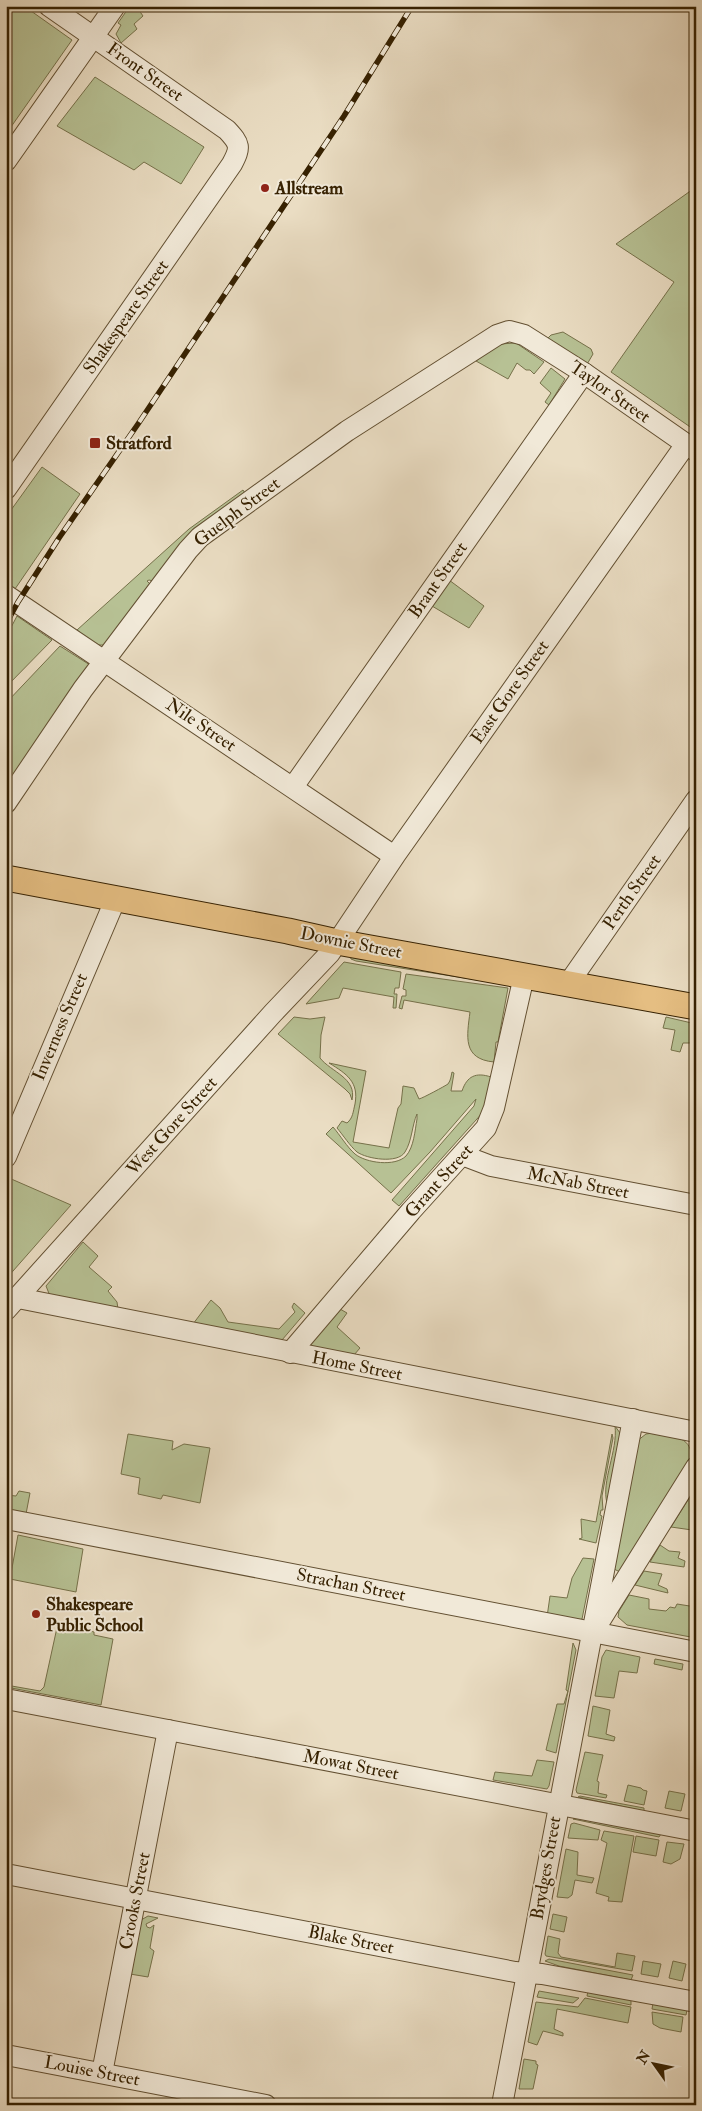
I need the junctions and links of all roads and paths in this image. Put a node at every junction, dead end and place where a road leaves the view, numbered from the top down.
1 (49, 6) edge
2 (115, 6) edge
3 (95, 36) junction
4 (237, 142) joint
5 (6, 160) edge
6 (524, 335) joint
7 (584, 373) junction
8 (691, 448) edge
9 (6, 489) edge
10 (6, 594) edge
11 (105, 660) junction
12 (293, 787) junction
13 (696, 800) edge
14 (6, 803) edge
15 (394, 856) junction
16 (6, 878) edge
17 (116, 898) junction
18 (337, 942) junction
19 (524, 976) junction
20 (568, 984) junction
21 (696, 1007) edge
22 (462, 1155) junction
23 (6, 1157) edge
24 (696, 1205) edge
25 (12, 1304) edge
26 (290, 1353) junction
27 (633, 1419) junction
28 (696, 1432) edge
29 (696, 1467) edge
30 (6, 1519) edge
31 (593, 1632) junction
32 (696, 1652) edge
33 (6, 1699) edge
34 (168, 1730) junction
35 (558, 1804) junction
36 (696, 1831) edge
37 (6, 1874) edge
38 (135, 1899) junction
39 (527, 1972) junction
40 (696, 2002) edge
41 (6, 2055) edge
42 (102, 2073) junction
43 (266, 2105) edge
44 (502, 2105) edge

1 - 3 street, Front Street
2 - 3 street
3 - 4 street, Front Street
3 - 5 street
4 - 9 street, Shakespeare Street
6 - 7 street, Taylor Street
6 - 11 street, Guelph Street
7 - 8 street, Taylor Street
7 - 12 street, Brant Street
8 - 15 street, East Gore Street
10 - 11 street, Nile Street
11 - 12 street, Nile Street
11 - 14 street, Guelph Street
12 - 15 street, Nile Street
13 - 20 street, Perth Street
15 - 18 street, East Gore Street
16 - 17 main road, Downie Street
17 - 18 main road, Downie Street
17 - 23 street, Inverness Street
18 - 19 main road, Downie Street
18 - 25 street, West Gore Street
19 - 20 main road, Downie Street
19 - 22 street, Grant Street
20 - 21 main road, Downie Street
22 - 24 street, McNab Street
22 - 26 street, Grant Street
25 - 26 street, Home Street
26 - 27 street, Home Street
27 - 28 street, Home Street
27 - 31 street, Brydges Street
29 - 31 street, Brydges Street
30 - 31 street, Strachan Street
31 - 32 street, Strachan Street
31 - 35 street, Brydges Street
33 - 34 street, Mowat Street
34 - 35 street, Mowat Street
34 - 38 street, Crooks Street
35 - 36 street, Mowat Street
35 - 39 street, Brydges Street
37 - 38 street, Blake Street
38 - 39 street, Blake Street
38 - 42 street, Crooks Street
39 - 40 street, Blake Street
39 - 44 street, Brydges Street
41 - 42 street, Louise Street
42 - 43 street, Louise Street

